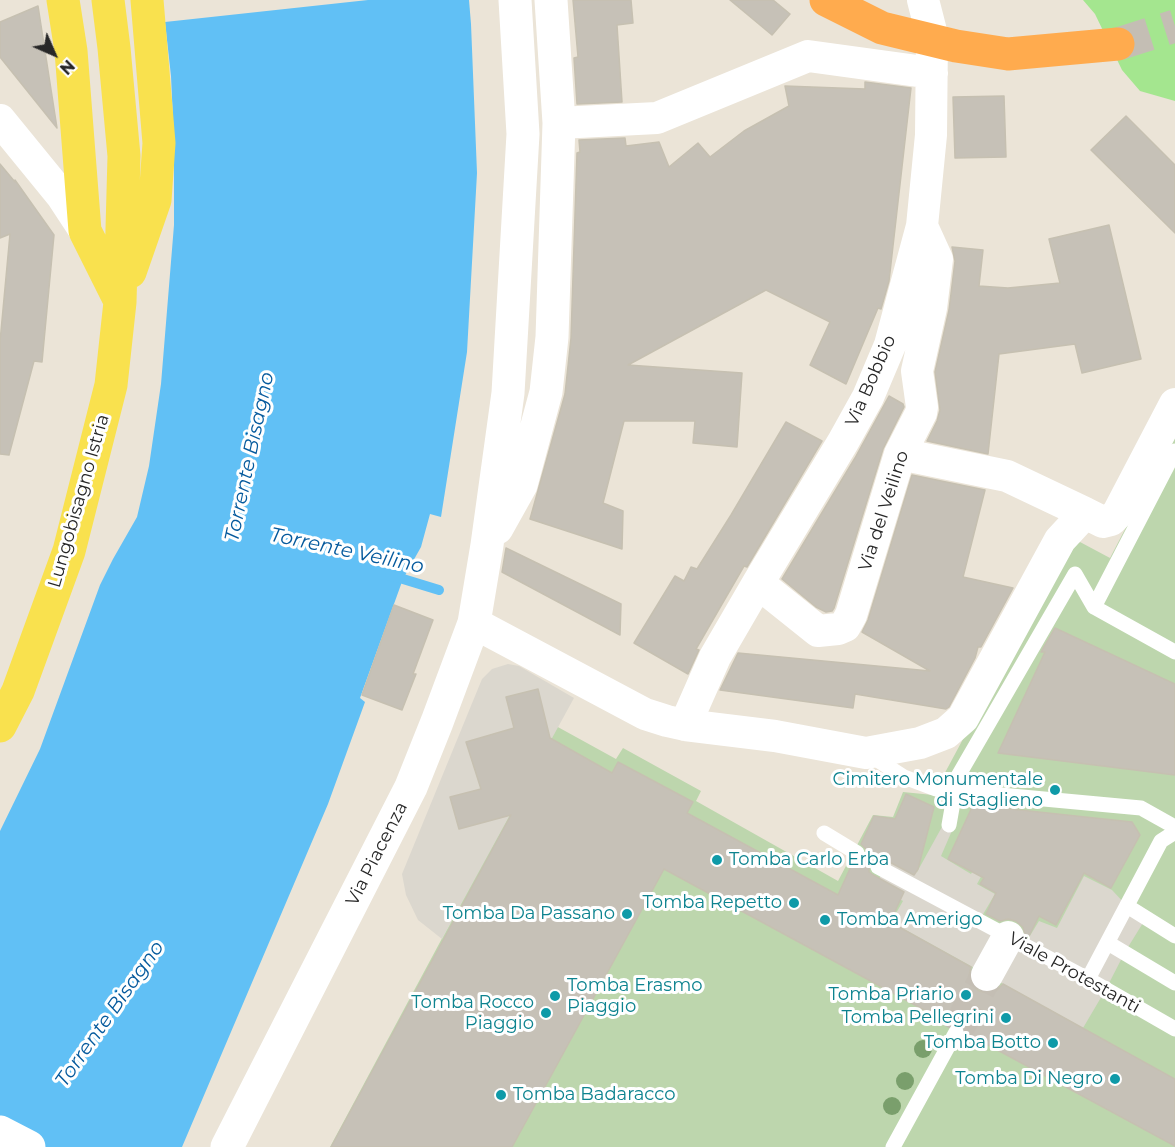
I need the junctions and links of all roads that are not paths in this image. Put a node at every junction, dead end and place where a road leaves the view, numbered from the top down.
1 (63, 0) edge
2 (108, 0) edge
3 (147, 0) edge
4 (515, 0) edge
5 (551, 0) edge
6 (826, 0) edge
7 (923, 0) edge
8 (1119, 44) tunnel mouth
9 (932, 73) junction
10 (0, 120) edge
11 (559, 123) junction
12 (922, 226) junction
13 (85, 231) junction
14 (120, 302) junction
15 (1175, 404) edge
16 (1175, 451) edge
17 (900, 454) junction
18 (1084, 513) junction
19 (487, 545) junction
20 (758, 583) junction
21 (1094, 607) junction
22 (474, 623) junction
23 (1175, 652) edge
24 (685, 725) junction
25 (0, 726) edge
26 (866, 753) junction
27 (947, 790) junction
28 (948, 825) dead end
29 (1175, 827) edge
30 (1175, 832) edge
31 (824, 833) dead end
32 (857, 854) dead end
33 (878, 867) dead end
34 (1127, 906) junction
35 (1175, 936) edge
36 (1008, 937) junction
37 (1108, 943) junction
38 (987, 975) tunnel mouth
39 (1088, 979) junction
40 (1175, 983) edge
41 (1175, 1029) edge
42 (956, 1032) tunnel mouth
43 (0, 1132) edge
44 (29, 1147) edge
45 (227, 1147) edge
46 (893, 1147) edge

1 - 13 main road
2 - 14 main road, Lungobisagno Istria
3 - 14 main road
4 - 19 main road, Via Piacenza
5 - 11 main road
6 - 8 highway
7 - 9 street, Via Bobbio
9 - 11 street
9 - 12 street, Via Bobbio
10 - 13 street
11 - 19 main road
12 - 17 street, Via del Veilino
12 - 20 street, Via Bobbio
13 - 14 main road
14 - 25 main road, Lungobisagno Istria
15 - 18 street
16 - 21 lane
17 - 18 street
17 - 20 street, Via del Veilino
18 - 26 street
19 - 22 main road, Via Piacenza
20 - 24 street, Via Bobbio
21 - 23 lane
21 - 27 lane
22 - 24 street
22 - 45 main road, Via Piacenza
24 - 26 street
26 - 27 lane
27 - 28 lane
27 - 29 lane
30 - 34 lane
31 - 32 lane
33 - 36 lane, Viale Protestanti
34 - 35 lane
34 - 37 lane
36 - 38 street
36 - 39 lane, Viale Protestanti
37 - 39 lane
37 - 40 lane
39 - 41 lane, Viale Protestanti
42 - 46 lane
43 - 44 main road

